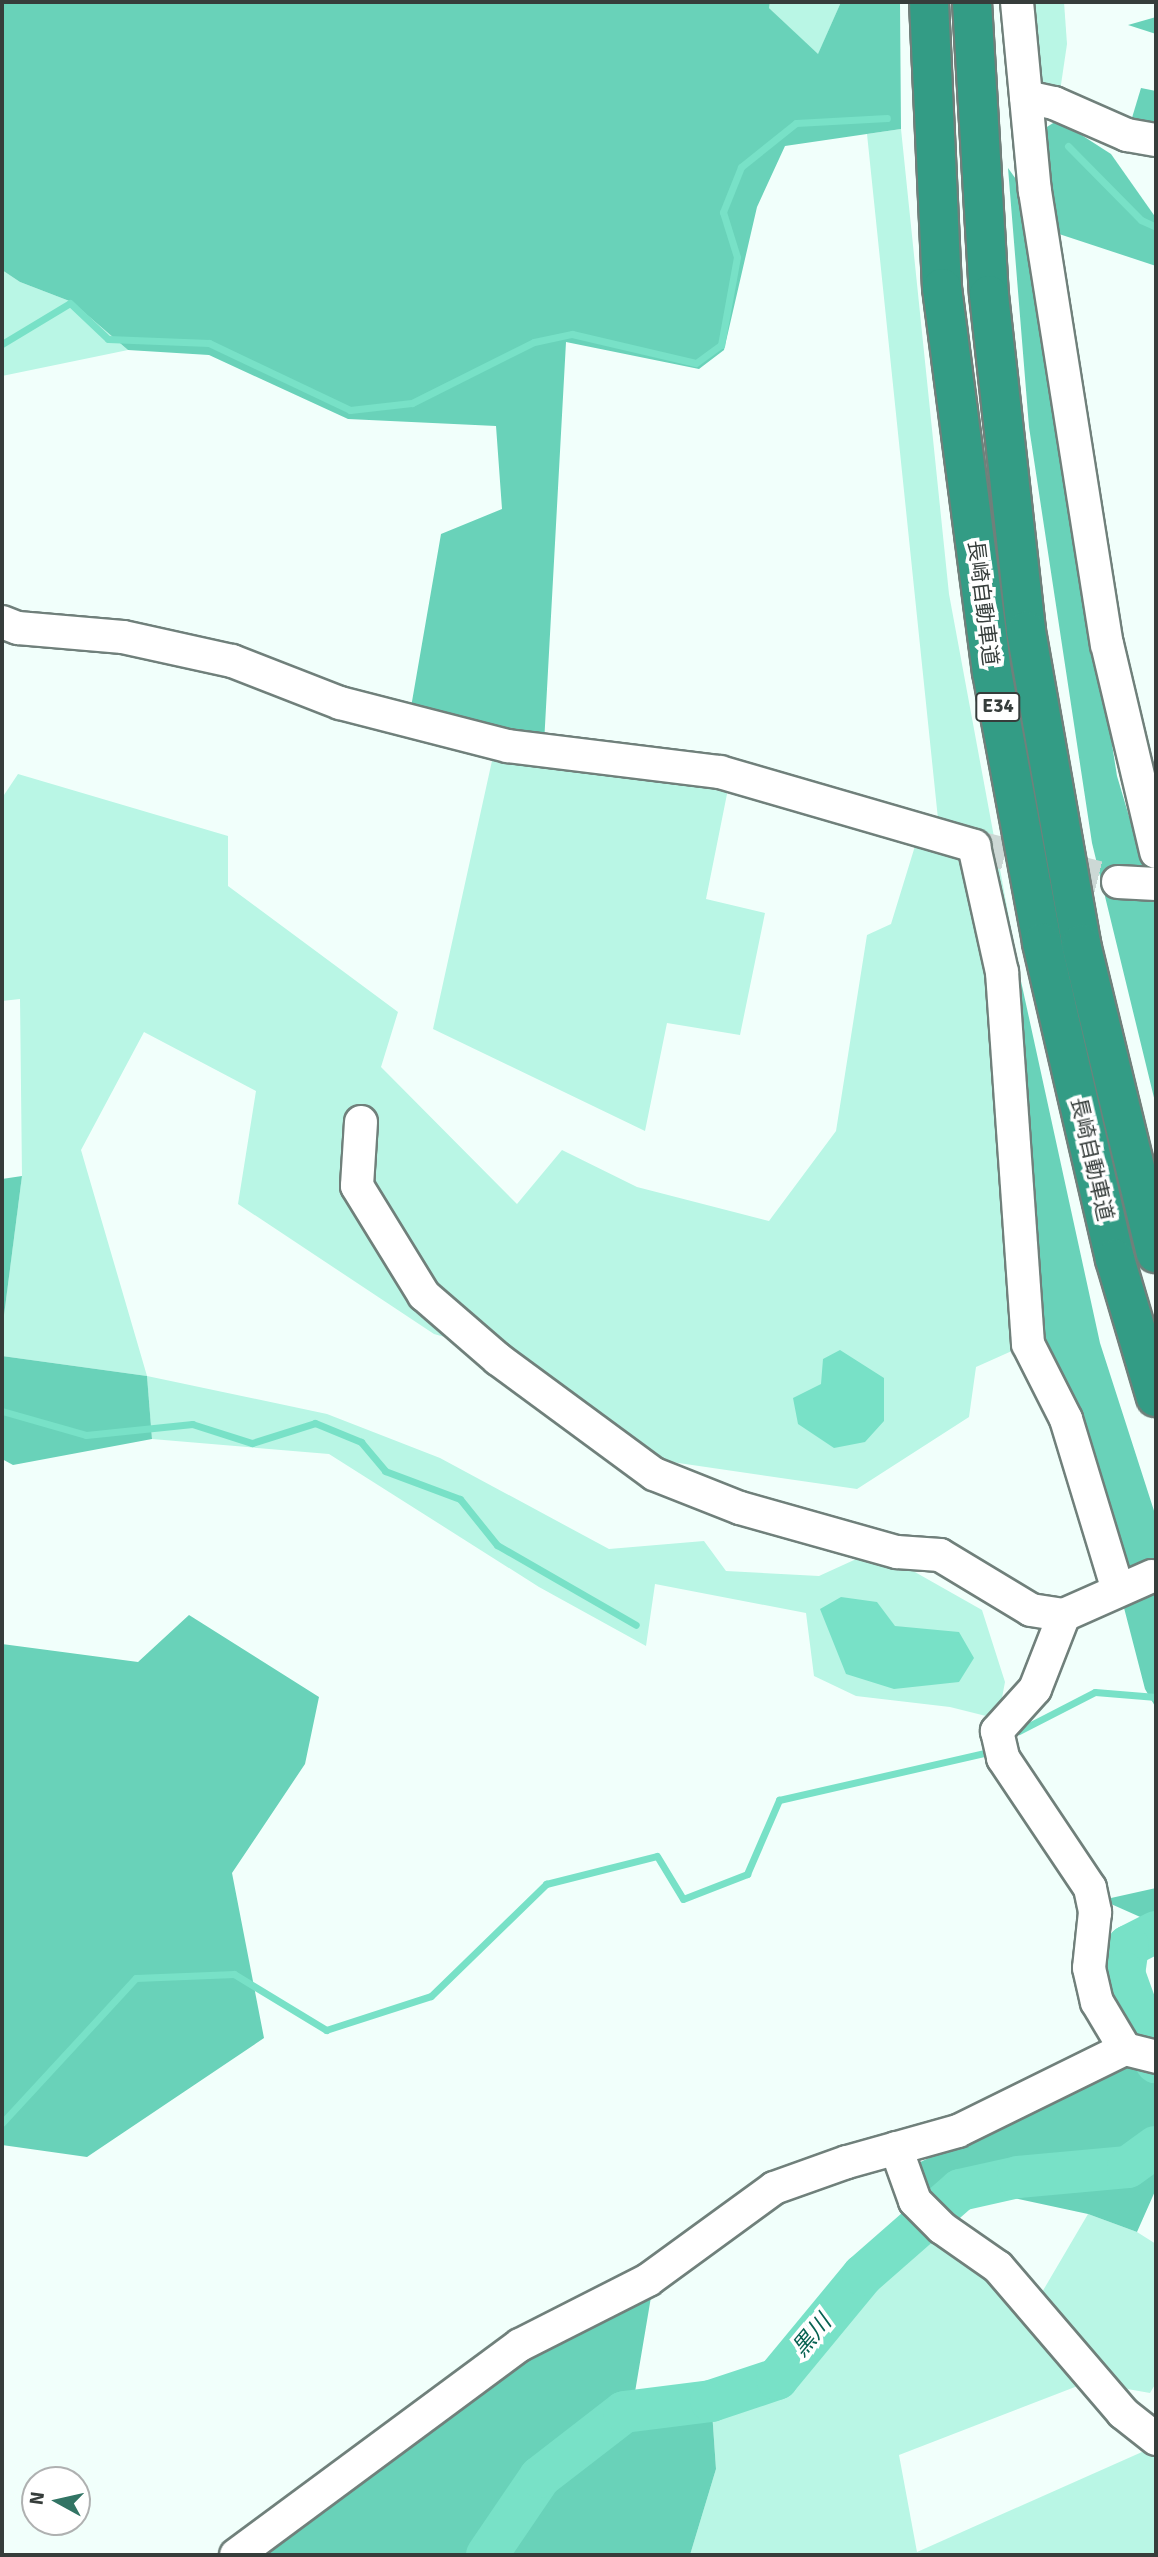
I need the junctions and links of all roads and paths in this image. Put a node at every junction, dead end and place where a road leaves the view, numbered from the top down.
1 (929, 2) edge
2 (972, 2) edge
3 (1017, 2) edge
4 (1026, 97) junction
5 (1156, 140) edge
6 (2, 622) edge
7 (1156, 852) edge
8 (1118, 882) tunnel mouth
9 (1156, 884) edge
10 (360, 1122) dead end
11 (1156, 1253) edge
12 (1156, 1397) edge
13 (1152, 1576) dead end
14 (1118, 1590) junction
15 (1064, 1615) junction
16 (1144, 2054) edge
17 (895, 2148) junction
18 (1156, 2439) edge
19 (236, 2555) edge

1 - 12 highway, 長崎自動車道 / E34
2 - 11 highway, 長崎自動車道 / E34
3 - 4 street
4 - 5 street
4 - 7 street
6 - 14 street
8 - 9 street
10 - 15 street
13 - 14 street
14 - 15 street
15 - 16 street
16 - 17 street
17 - 18 street
17 - 19 street

